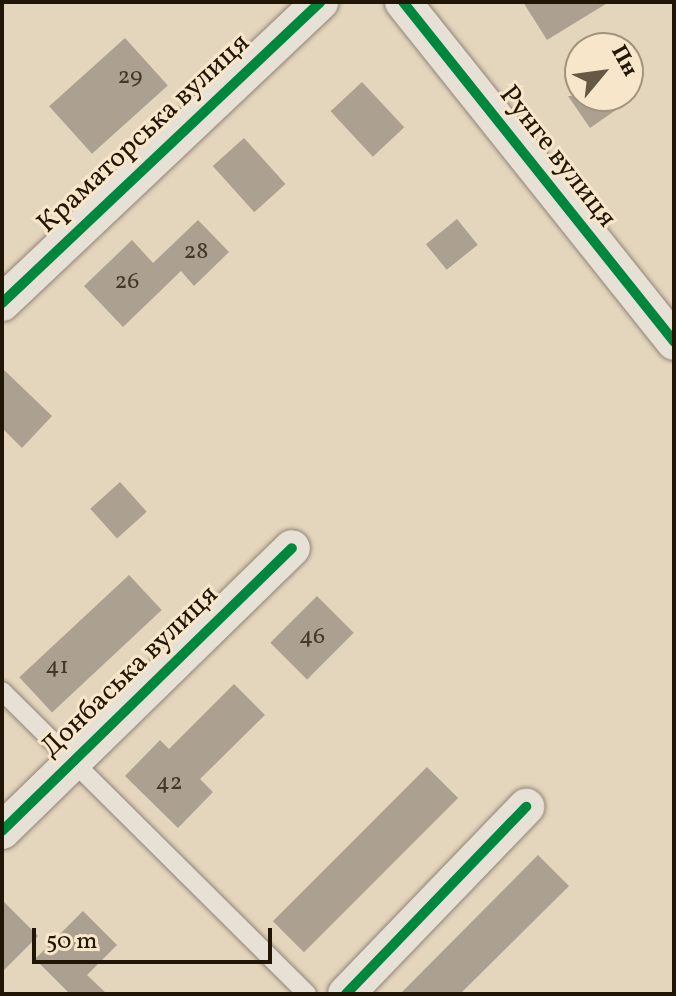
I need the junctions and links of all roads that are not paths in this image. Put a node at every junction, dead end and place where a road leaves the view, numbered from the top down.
1 (320, 2) edge
2 (403, 2) edge
3 (2, 303) edge
4 (674, 342) edge
5 (292, 548) dead end
6 (2, 691) edge
7 (72, 760) junction
8 (526, 807) dead end
9 (2, 831) edge
10 (307, 994) edge
11 (346, 994) edge

1 - 3 street, Краматорська вулиця
2 - 4 street, Рунге вулиця
5 - 7 street, Донбаська вулиця
6 - 7 lane
7 - 9 street, Донбаська вулиця
7 - 10 lane
8 - 11 street

